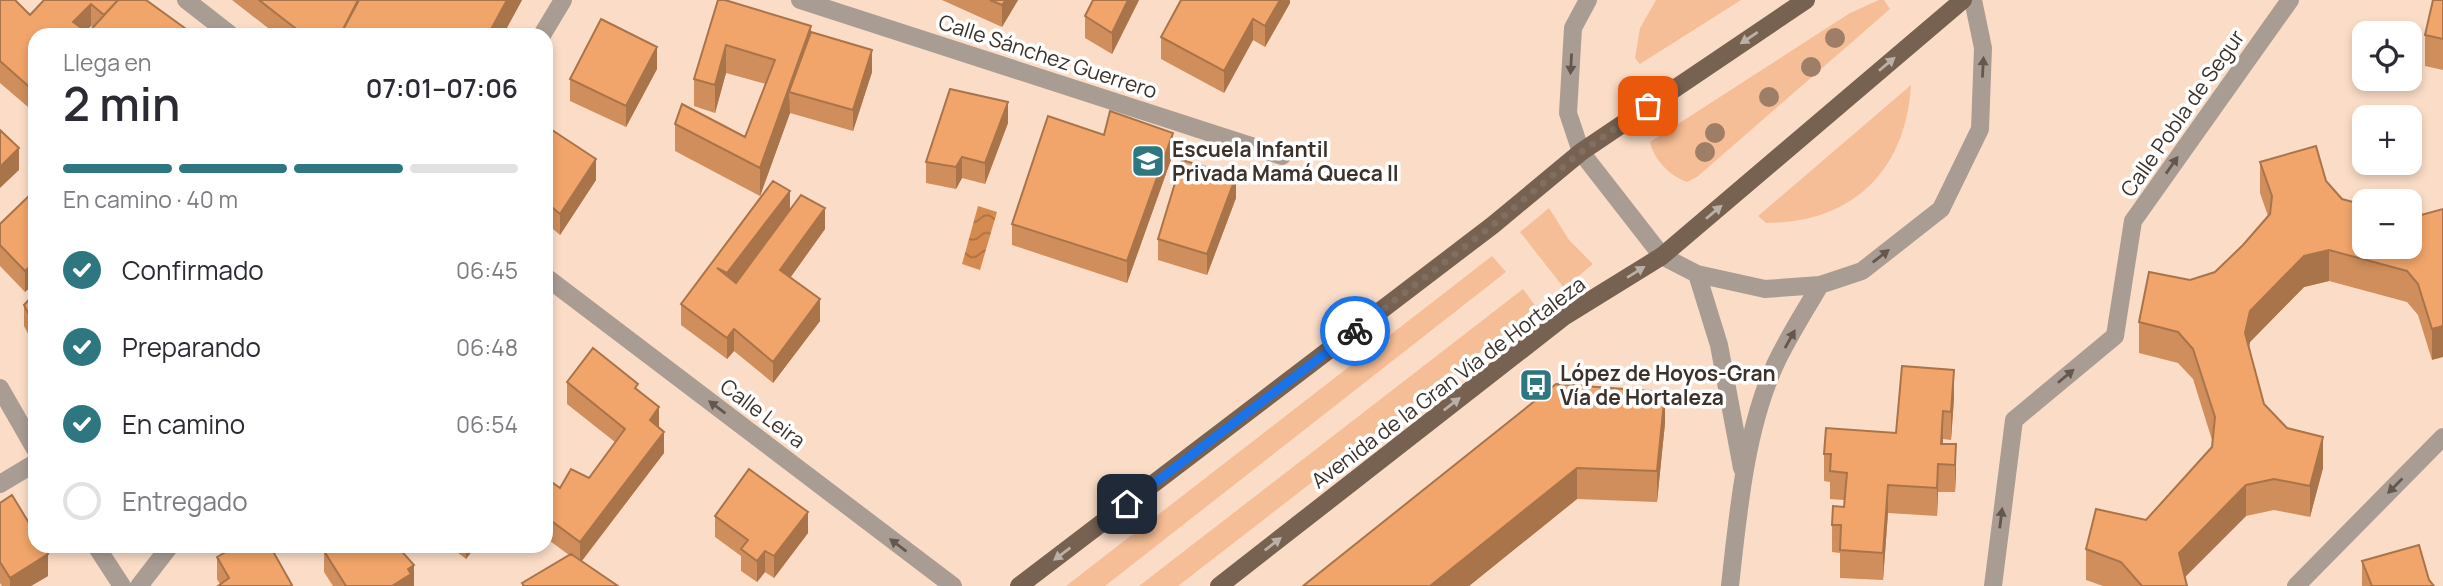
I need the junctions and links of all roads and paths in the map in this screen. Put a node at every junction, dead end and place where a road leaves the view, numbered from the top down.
1 (186, 0) edge
2 (564, 0) edge
3 (800, 0) edge
4 (1588, 0) edge
5 (1806, 0) edge
6 (1963, 0) edge
7 (1973, 0) edge
8 (2290, 0) edge
9 (222, 28) edge
10 (546, 28) edge
11 (1581, 152) junction
12 (1282, 156) dead end
13 (1662, 256) junction
14 (1697, 274) junction
15 (553, 282) edge
16 (1820, 285) junction
17 (0, 388) edge
18 (28, 437) edge
19 (2443, 437) edge
20 (28, 467) edge
21 (1743, 473) junction
22 (0, 484) edge
23 (101, 553) edge
24 (165, 553) edge
25 (122, 586) edge
26 (139, 586) edge
27 (953, 586) edge
28 (1019, 586) edge
29 (1219, 586) edge
30 (1730, 586) edge
31 (1993, 586) edge
32 (2296, 586) edge

1 - 9 street
2 - 10 street
3 - 12 street, Calle Sánchez Guerrero
4 -> 11 street
5 -> 11 main road
13 -> 6 main road, Avenida de la Gran Vía de Hortaleza
16 -> 7 street
31 -> 8 street, Calle Pobla de Segur
11 - 13 street
11 -> 28 main road
13 - 14 street
29 -> 13 main road, Avenida de la Gran Vía de Hortaleza
14 - 16 street
14 - 21 street
27 -> 15 street, Calle Leira
21 -> 16 street
17 - 18 street
19 -> 32 street
20 - 22 street
21 - 30 street
23 - 25 street
24 - 26 street

